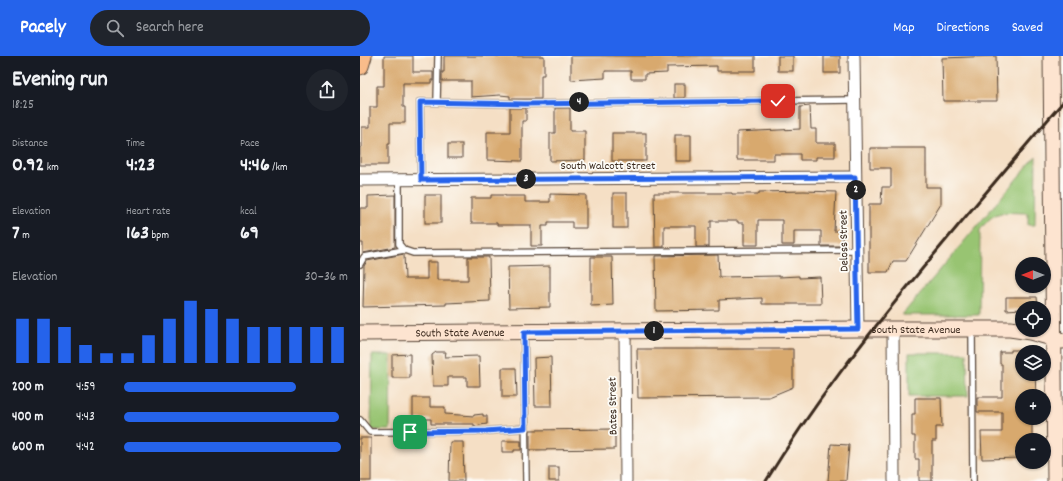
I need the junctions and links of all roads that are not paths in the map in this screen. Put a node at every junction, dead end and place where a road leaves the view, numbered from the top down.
1 (364, 56) edge
2 (438, 56) edge
3 (854, 56) edge
4 (1050, 56) edge
5 (360, 66) edge
6 (854, 100) junction
7 (437, 102) junction
8 (855, 177) junction
9 (360, 180) edge
10 (399, 180) junction
11 (421, 180) junction
12 (404, 250) junction
13 (857, 250) junction
14 (360, 264) edge
15 (360, 328) edge
16 (858, 329) junction
17 (893, 329) junction
18 (972, 329) junction
19 (625, 331) junction
20 (524, 332) junction
21 (360, 333) edge
22 (1058, 340) edge
23 (360, 420) edge
24 (525, 428) junction
25 (526, 481) edge
26 (626, 481) edge
27 (894, 481) edge
28 (973, 481) edge
29 (1055, 481) edge

1 - 5 main road
2 - 7 lane
3 - 6 street, Deloss Street
4 - 22 street
6 - 7 lane
6 - 8 street, Deloss Street
7 - 11 lane
8 - 11 street, South Walcott Street
8 - 13 street, Deloss Street
9 - 10 street, South Walcott Street
10 - 11 street, South Walcott Street
10 - 12 lane
12 - 13 lane
12 - 14 lane
13 - 16 street, Deloss Street
15 - 21 lane
16 - 17 street, South State Avenue
16 - 19 street, South State Avenue
17 - 18 street, South State Avenue
17 - 27 street
18 - 22 street, South State Avenue
18 - 28 lane
19 - 20 street, South State Avenue
19 - 26 street, Bates Street
20 - 21 street, South State Avenue
20 - 24 lane
22 - 29 street
23 - 24 lane
24 - 25 lane

